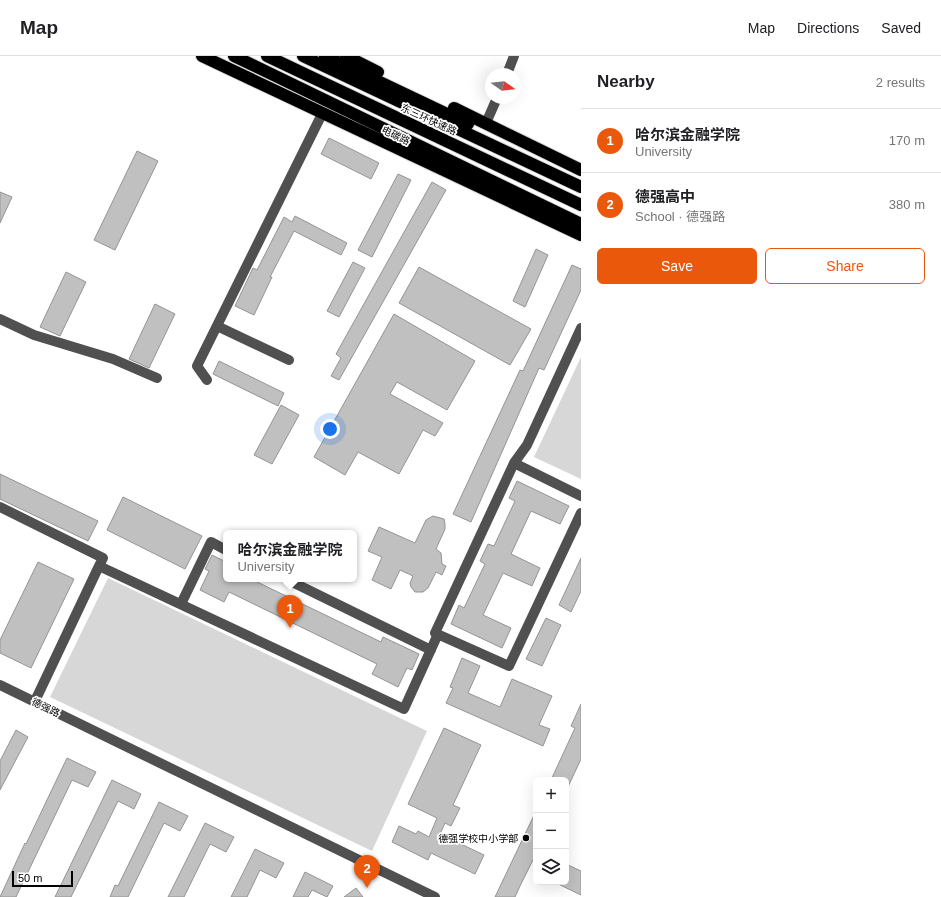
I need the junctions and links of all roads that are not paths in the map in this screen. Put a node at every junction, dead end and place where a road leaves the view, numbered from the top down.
1 (202, 56) edge
2 (234, 56) edge
3 (267, 56) edge
4 (303, 56) edge
5 (325, 56) edge
6 (346, 56) edge
7 (514, 56) edge
8 (509, 68) edge
9 (494, 104) edge
10 (322, 114) junction
11 (486, 123) junction
12 (581, 170) edge
13 (581, 177) edge
14 (581, 187) edge
15 (581, 205) edge
16 (581, 224) edge
17 (581, 235) edge
18 (0, 319) edge
19 (217, 326) junction
20 (581, 328) edge
21 (289, 360) dead end
22 (157, 378) dead end
23 (207, 380) dead end
24 (514, 463) junction
25 (581, 496) edge
26 (0, 507) edge
27 (581, 513) edge
28 (223, 548) edge
29 (99, 566) junction
30 (292, 582) edge
31 (181, 604) junction
32 (438, 634) junction
33 (431, 650) junction
34 (0, 685) edge
35 (20, 694) junction
36 (35, 702) junction
37 (420, 897) edge
38 (435, 897) edge

1 - 10 highway, 电碳路
2 - 16 highway
3 - 15 highway, 东三环快速路
4 - 14 highway, 东三环快速路
5 - 13 highway
6 - 11 highway
7 - 8 street
9 - 11 street
10 - 17 highway, 电碳路
10 - 19 street
11 - 12 highway
18 - 22 street
19 - 21 street
19 - 23 street
20 - 24 street
24 - 25 street
24 - 32 street
26 - 29 street
27 - 32 street
28 - 31 street
29 - 31 street
29 - 36 street
30 - 33 street
31 - 33 street
32 - 33 street
34 - 35 street
35 - 36 street, 德强路
35 - 37 street, 德强路
36 - 38 street, 德强路

